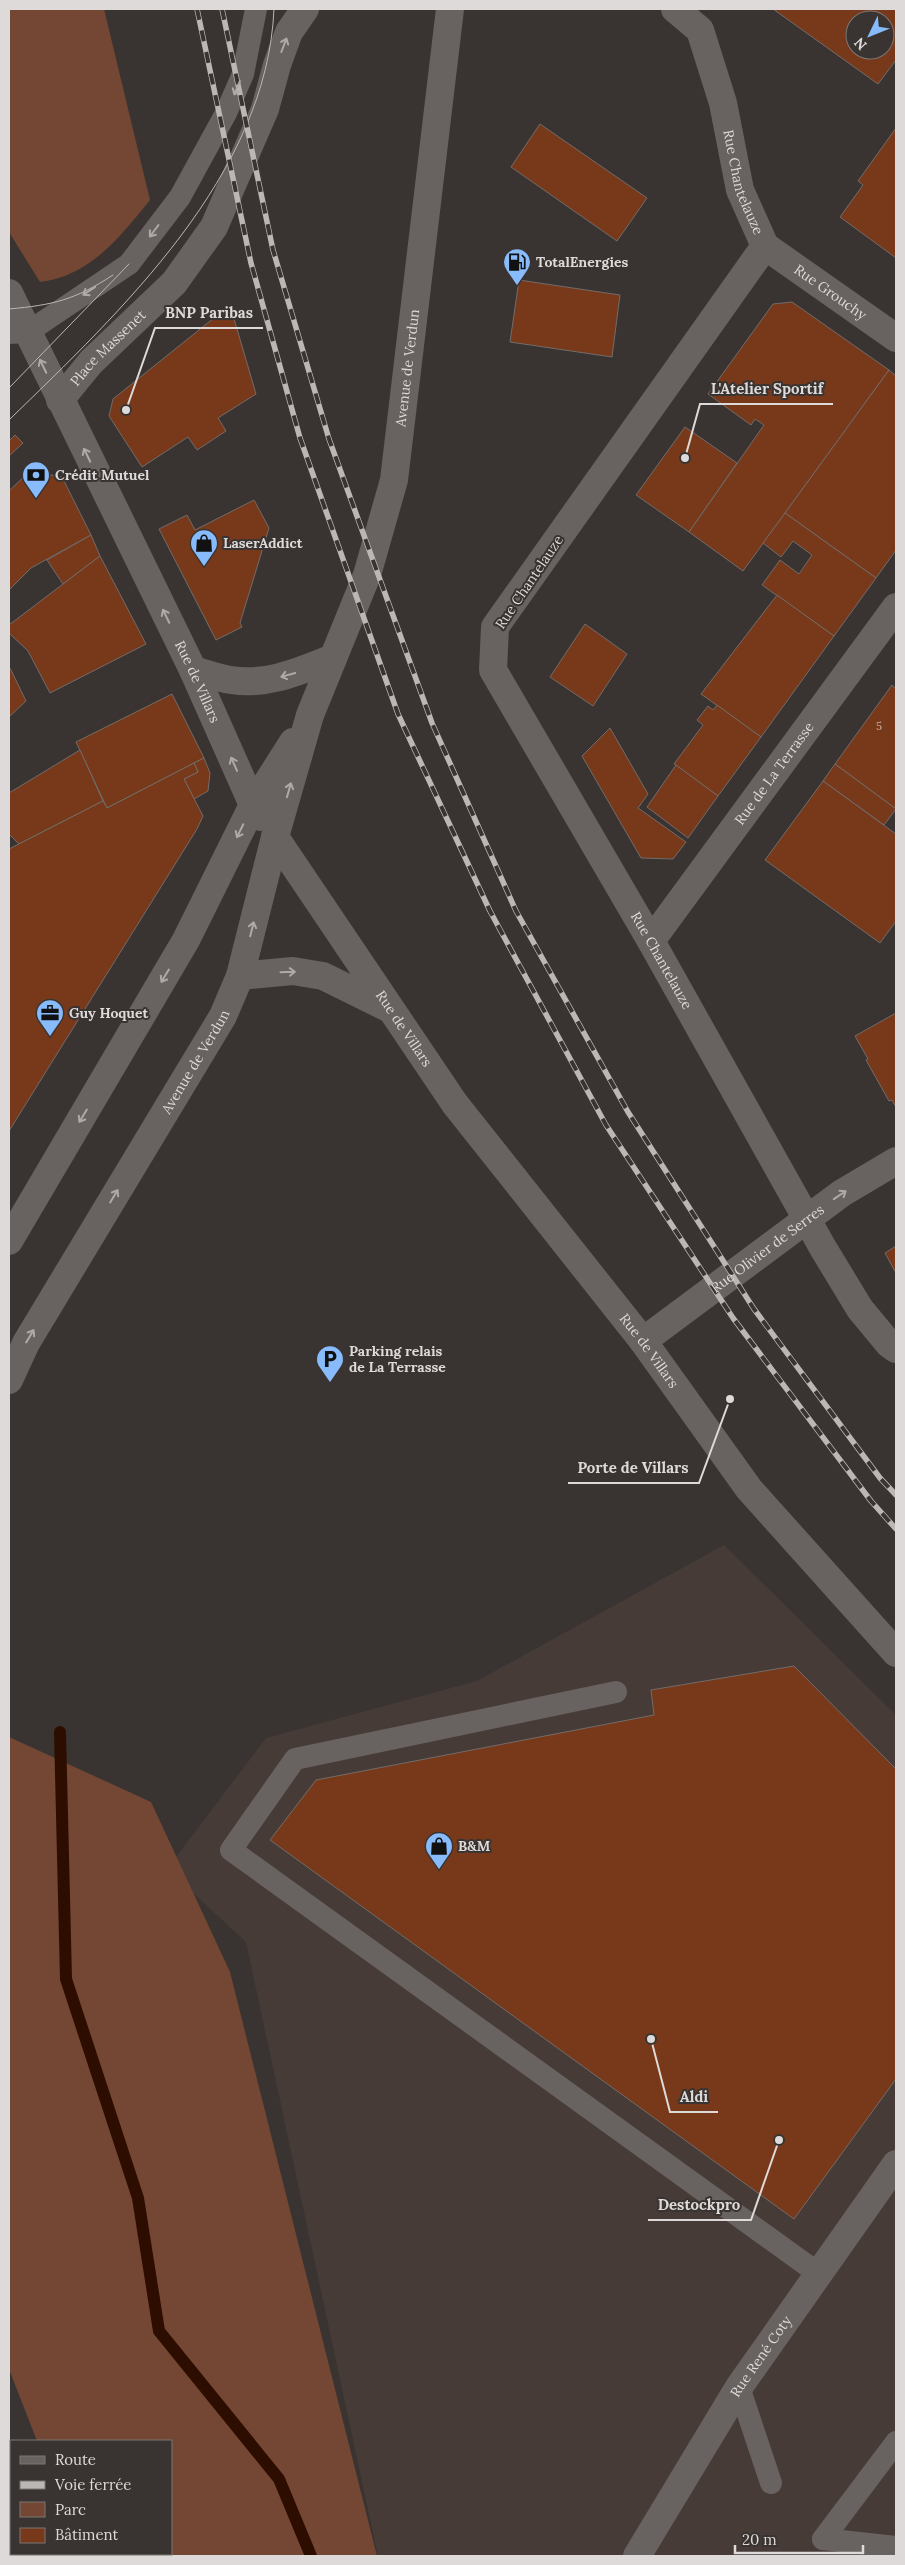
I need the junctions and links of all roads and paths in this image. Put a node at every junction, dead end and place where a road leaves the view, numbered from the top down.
1 (256, 9) edge
2 (305, 9) edge
3 (450, 9) edge
4 (675, 9) edge
5 (765, 246) junction
6 (9, 292) edge
7 (18, 332) edge
8 (896, 338) edge
9 (60, 400) junction
10 (896, 607) edge
11 (335, 654) junction
12 (193, 670) junction
13 (310, 715) junction
14 (253, 805) junction
15 (275, 837) junction
16 (651, 941) junction
17 (240, 976) junction
18 (390, 1009) junction
19 (896, 1161) edge
20 (807, 1218) junction
21 (9, 1241) edge
22 (643, 1341) junction
23 (896, 1349) edge
24 (9, 1380) edge
25 (896, 1653) edge
26 (616, 1692) dead end
27 (896, 2164) edge
28 (819, 2274) junction
29 (740, 2387) junction
30 (896, 2442) edge
31 (771, 2483) dead end
32 (896, 2547) edge
33 (636, 2556) edge

1 -> 7 lane
9 -> 2 street, Place Massenet
3 - 11 street, Avenue de Verdun
4 - 5 street, Rue Chantelauze
5 - 8 street, Rue Grouchy
5 - 16 street, Rue Chantelauze
6 - 7 street, Rue de Villars
9 -> 7 street, Rue de Villars
12 -> 9 street, Rue de Villars
10 - 16 street, Rue de La Terrasse
11 -> 12 street
11 - 13 street, Avenue de Verdun
14 -> 12 street, Rue de Villars
13 - 14 street, Avenue de Verdun
15 -> 13 street, Avenue de Verdun
14 - 15 street, Rue de Villars
14 -> 21 street, Avenue de Verdun
17 -> 15 street, Avenue de Verdun
15 - 18 street, Rue de Villars
16 - 20 street, Rue Chantelauze
17 -> 18 street
24 -> 17 street, Avenue de Verdun
18 - 22 street, Rue de Villars
20 -> 19 street, Rue Olivier de Serres
20 - 22 street, Rue Olivier de Serres
20 - 23 street, Rue Chantelauze
22 - 25 street, Rue de Villars
26 - 28 lane
27 - 28 street, Rue René Coty
28 - 29 street, Rue René Coty
29 - 31 lane
29 - 33 street, Rue René Coty
30 - 32 lane

